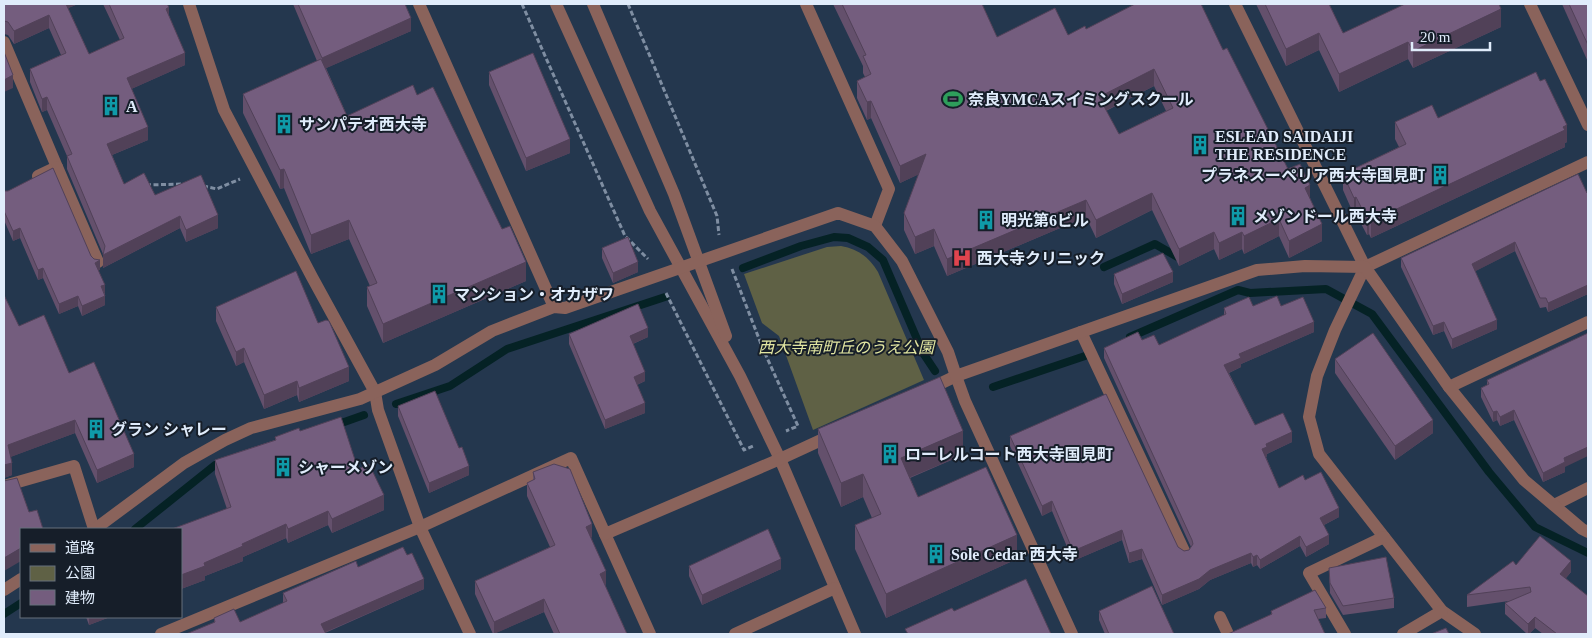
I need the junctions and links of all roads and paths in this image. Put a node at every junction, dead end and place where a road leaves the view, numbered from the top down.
1 (189, 4) edge
2 (419, 4) edge
3 (522, 4) edge
4 (556, 4) edge
5 (593, 4) edge
6 (628, 4) edge
7 (806, 4) edge
8 (1235, 4) edge
9 (1530, 4) edge
10 (4, 42) edge
11 (1588, 125) edge
12 (1588, 162) edge
13 (57, 167) junction
14 (30, 180) edge
15 (189, 185) edge
16 (139, 186) edge
17 (197, 186) edge
18 (217, 189) dead end
19 (875, 226) junction
20 (726, 252) junction
21 (98, 262) edge
22 (698, 262) junction
23 (1364, 267) junction
24 (681, 268) junction
25 (658, 276) junction
26 (554, 307) junction
27 (1588, 322) edge
28 (1081, 332) junction
29 (740, 376) junction
30 (956, 376) junction
31 (1449, 387) junction
32 (375, 392) junction
33 (912, 397) edge
34 (841, 430) edge
35 (782, 432) dead end
36 (756, 445) dead end
37 (780, 460) junction
38 (4, 486) edge
39 (1588, 488) edge
40 (1554, 505) junction
41 (420, 527) junction
42 (94, 528) edge
43 (95, 528) edge
44 (1588, 532) edge
45 (605, 534) junction
46 (1384, 537) junction
47 (1185, 553) edge
48 (20, 581) edge
49 (835, 588) junction
50 (4, 590) edge
51 (1442, 611) junction
52 (1220, 617) dead end
53 (161, 634) edge
54 (470, 634) edge
55 (650, 634) edge
56 (735, 634) edge
57 (855, 634) edge
58 (1072, 634) edge
59 (1228, 634) edge
60 (1345, 634) edge
61 (1403, 634) edge
62 (1475, 634) edge

1 - 32 street
2 - 26 street
3 - 25 path
4 - 24 street
5 - 22 street
6 - 20 path
7 - 19 street
8 - 23 street
9 - 11 street
10 - 13 street
12 - 23 street
13 - 14 street
13 - 21 street
15 - 16 path
17 - 18 path
19 - 20 street
19 - 30 street
20 - 22 street
20 - 35 path
22 - 24 street
22 - 29 street
23 - 28 street
23 - 31 street
23 - 46 street
24 - 25 street
24 - 29 street
25 - 26 street
25 - 36 path
26 - 32 street
27 - 31 street
28 - 30 street
28 - 47 street
29 - 37 street
30 - 33 street
30 - 58 street
31 - 40 street
32 - 41 street
32 - 43 street
34 - 37 street
37 - 45 street
37 - 49 street
38 - 42 street
39 - 40 street
40 - 44 street
41 - 45 street
41 - 53 street
41 - 54 street
45 - 55 street
46 - 51 street
46 - 60 street
48 - 50 street
49 - 56 street
49 - 57 street
51 - 61 street
51 - 62 street
52 - 59 street

